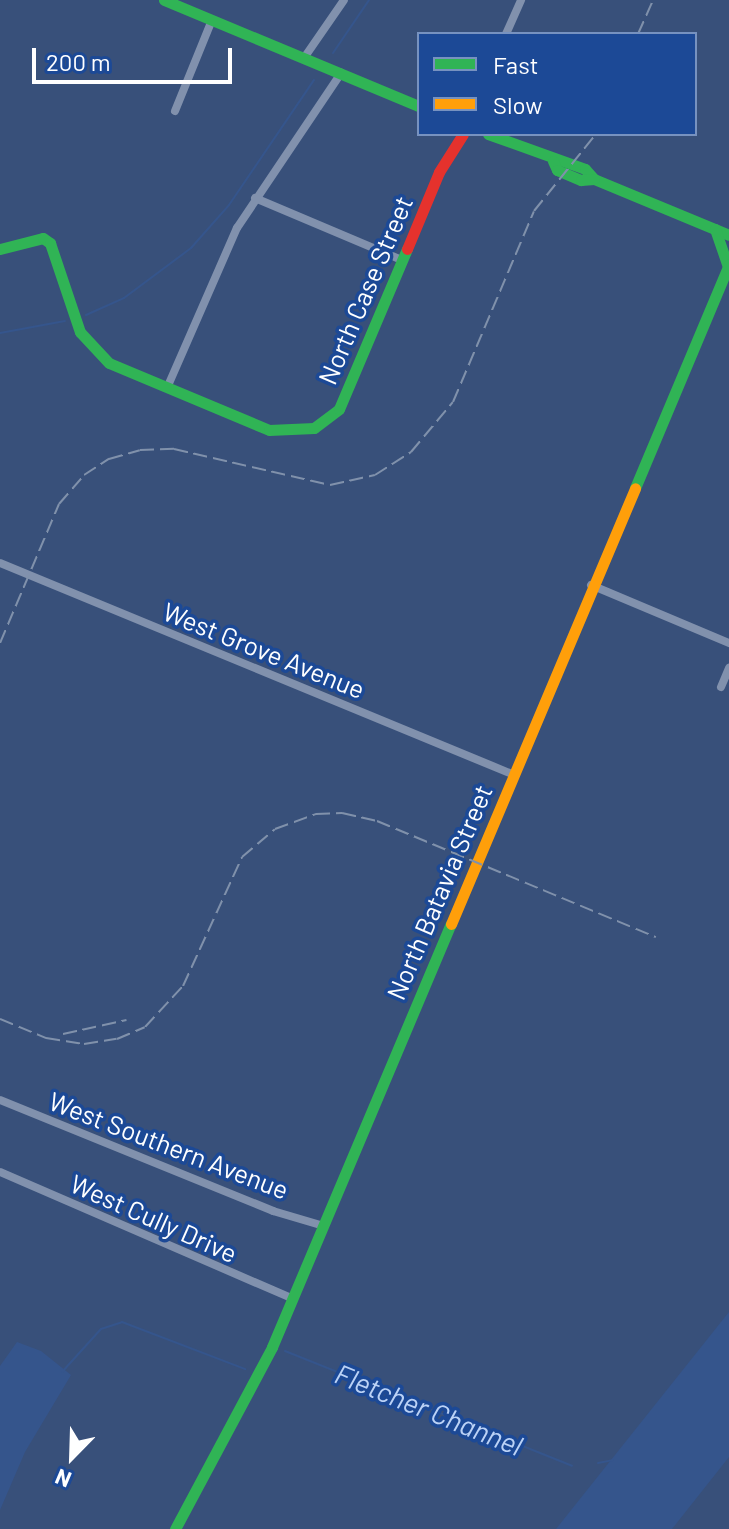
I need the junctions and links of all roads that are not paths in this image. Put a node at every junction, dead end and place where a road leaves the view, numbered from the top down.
1 (166, 0) edge
2 (344, 0) edge
3 (521, 0) edge
4 (212, 20) junction
5 (507, 32) edge
6 (304, 58) junction
7 (341, 73) junction
8 (417, 105) edge
9 (175, 111) dead end
10 (462, 136) edge
11 (493, 136) edge
12 (255, 198) junction
13 (715, 229) junction
14 (729, 235) edge
15 (0, 249) edge
16 (402, 260) junction
17 (728, 265) edge
18 (167, 388) junction
19 (0, 563) edge
20 (591, 585) junction
21 (729, 643) edge
22 (729, 668) edge
23 (721, 687) dead end
24 (512, 774) junction
25 (0, 1100) edge
26 (0, 1172) edge
27 (324, 1226) junction
28 (293, 1299) junction
29 (175, 1529) edge

1 - 4 main road
2 - 6 street
3 - 5 street
4 - 6 main road
4 - 9 street
6 - 7 main road
7 - 8 main road
7 - 12 street
10 - 16 main road, North Case Street
11 - 13 main road
12 - 16 street
12 - 18 street
13 - 14 main road
13 - 17 main road
15 - 18 main road
16 - 18 main road, North Case Street
17 - 20 main road, North Batavia Street
19 - 24 street, West Grove Avenue
20 - 21 street
20 - 24 main road, North Batavia Street
22 - 23 street
24 - 27 main road, North Batavia Street
25 - 27 street, West Southern Avenue
26 - 28 street, West Cully Drive
27 - 28 main road, North Batavia Street
28 - 29 main road, North Batavia Street

